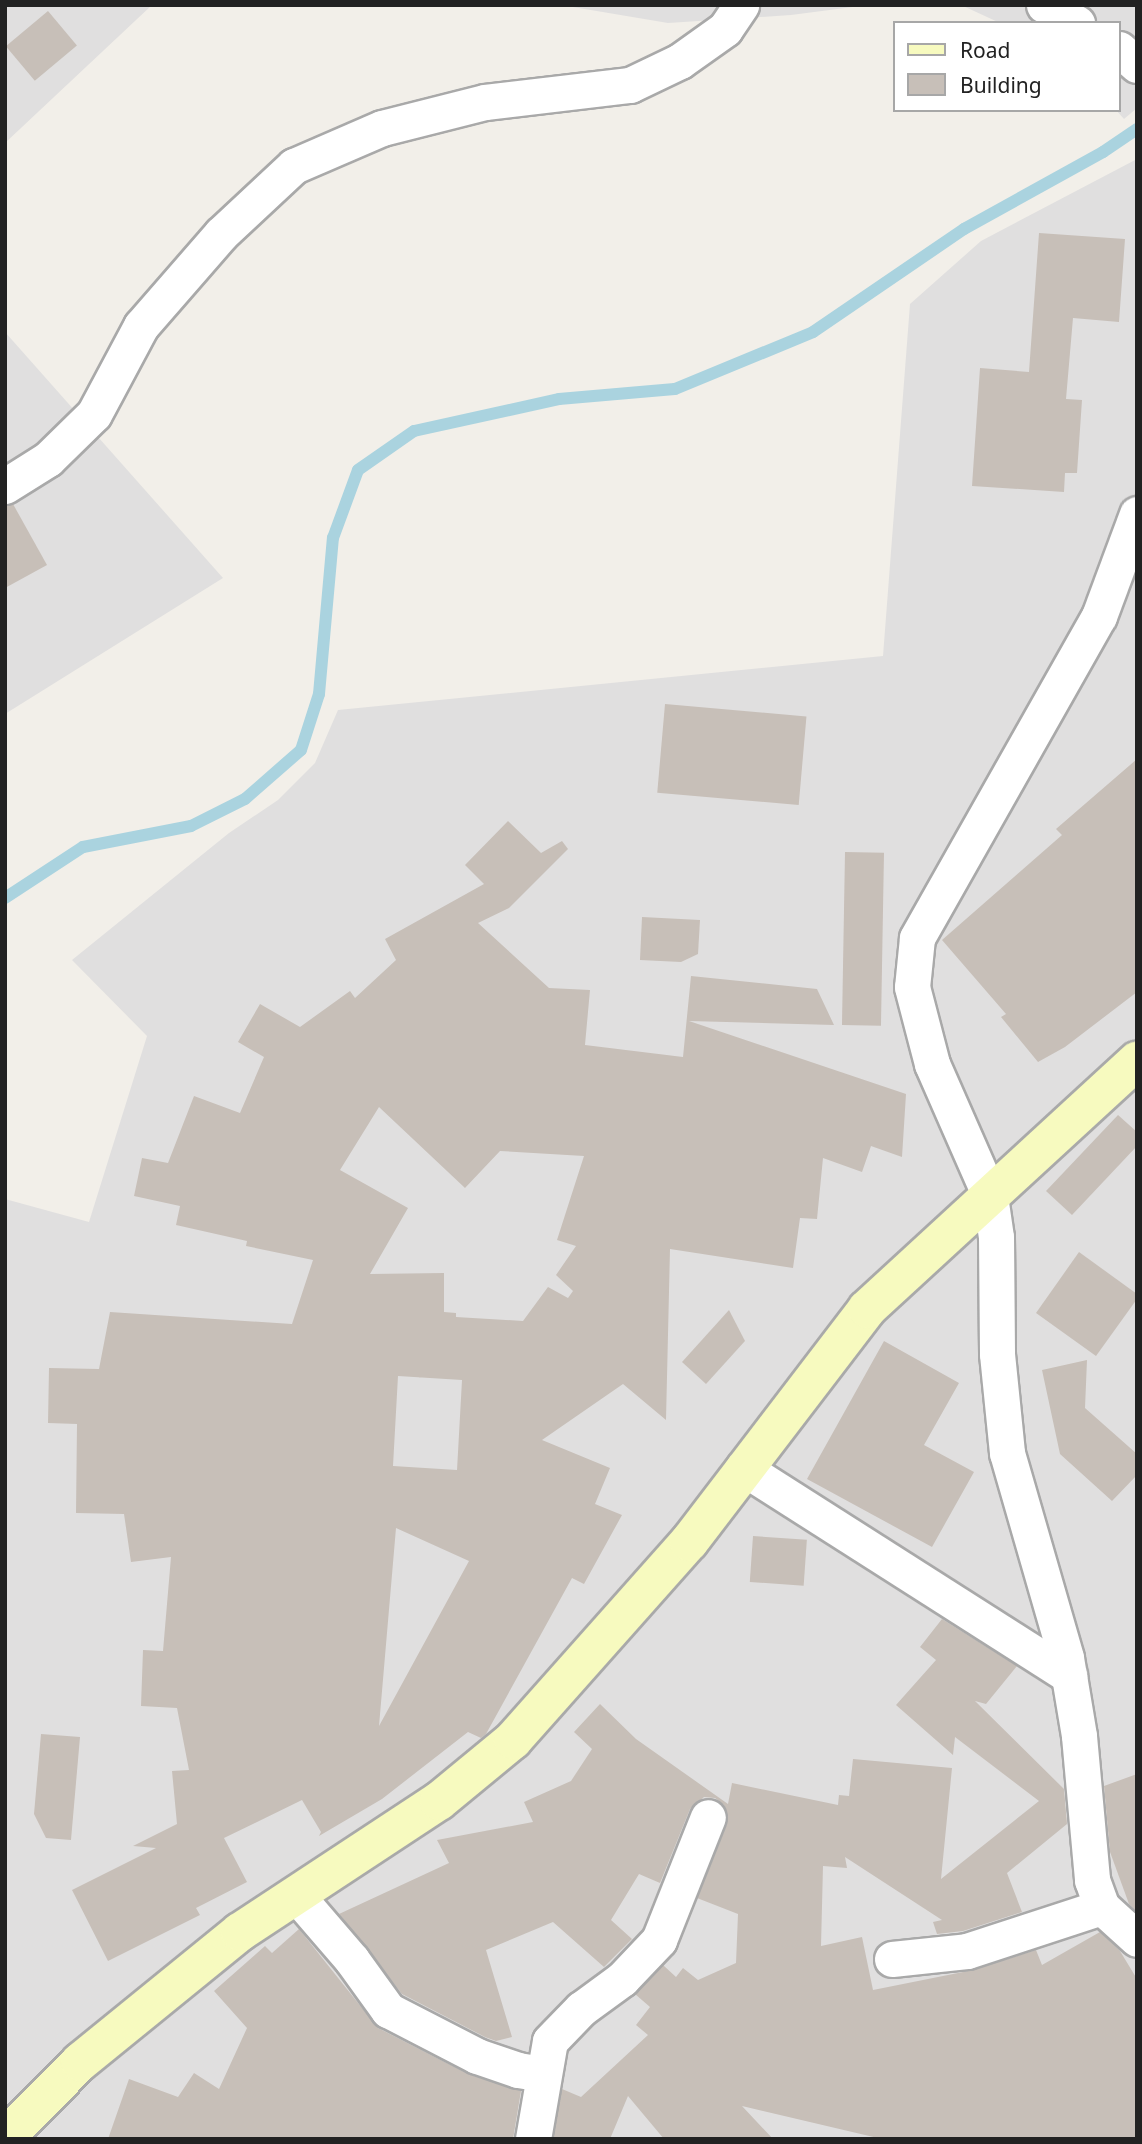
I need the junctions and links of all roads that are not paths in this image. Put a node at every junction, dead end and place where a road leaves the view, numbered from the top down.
1 (741, 5) edge
2 (1044, 5) edge
3 (1073, 21) edge
4 (1121, 52) edge
5 (1137, 65) edge
6 (5, 486) edge
7 (1137, 514) edge
8 (1137, 1061) edge
9 (990, 1196) junction
10 (743, 1468) junction
11 (1069, 1676) junction
12 (708, 1817) dead end
13 (297, 1896) junction
14 (1102, 1907) junction
15 (1137, 1938) edge
16 (892, 1959) dead end
17 (543, 2074) junction
18 (5, 2138) edge
19 (533, 2139) edge

1 - 6 street
2 - 3 street
4 - 5 street
7 - 9 street
8 - 9 street
9 - 10 street
9 - 11 street
10 - 11 street
10 - 13 street
11 - 14 street
12 - 17 street
13 - 17 street
13 - 18 street
14 - 15 street
14 - 16 street
17 - 19 street

